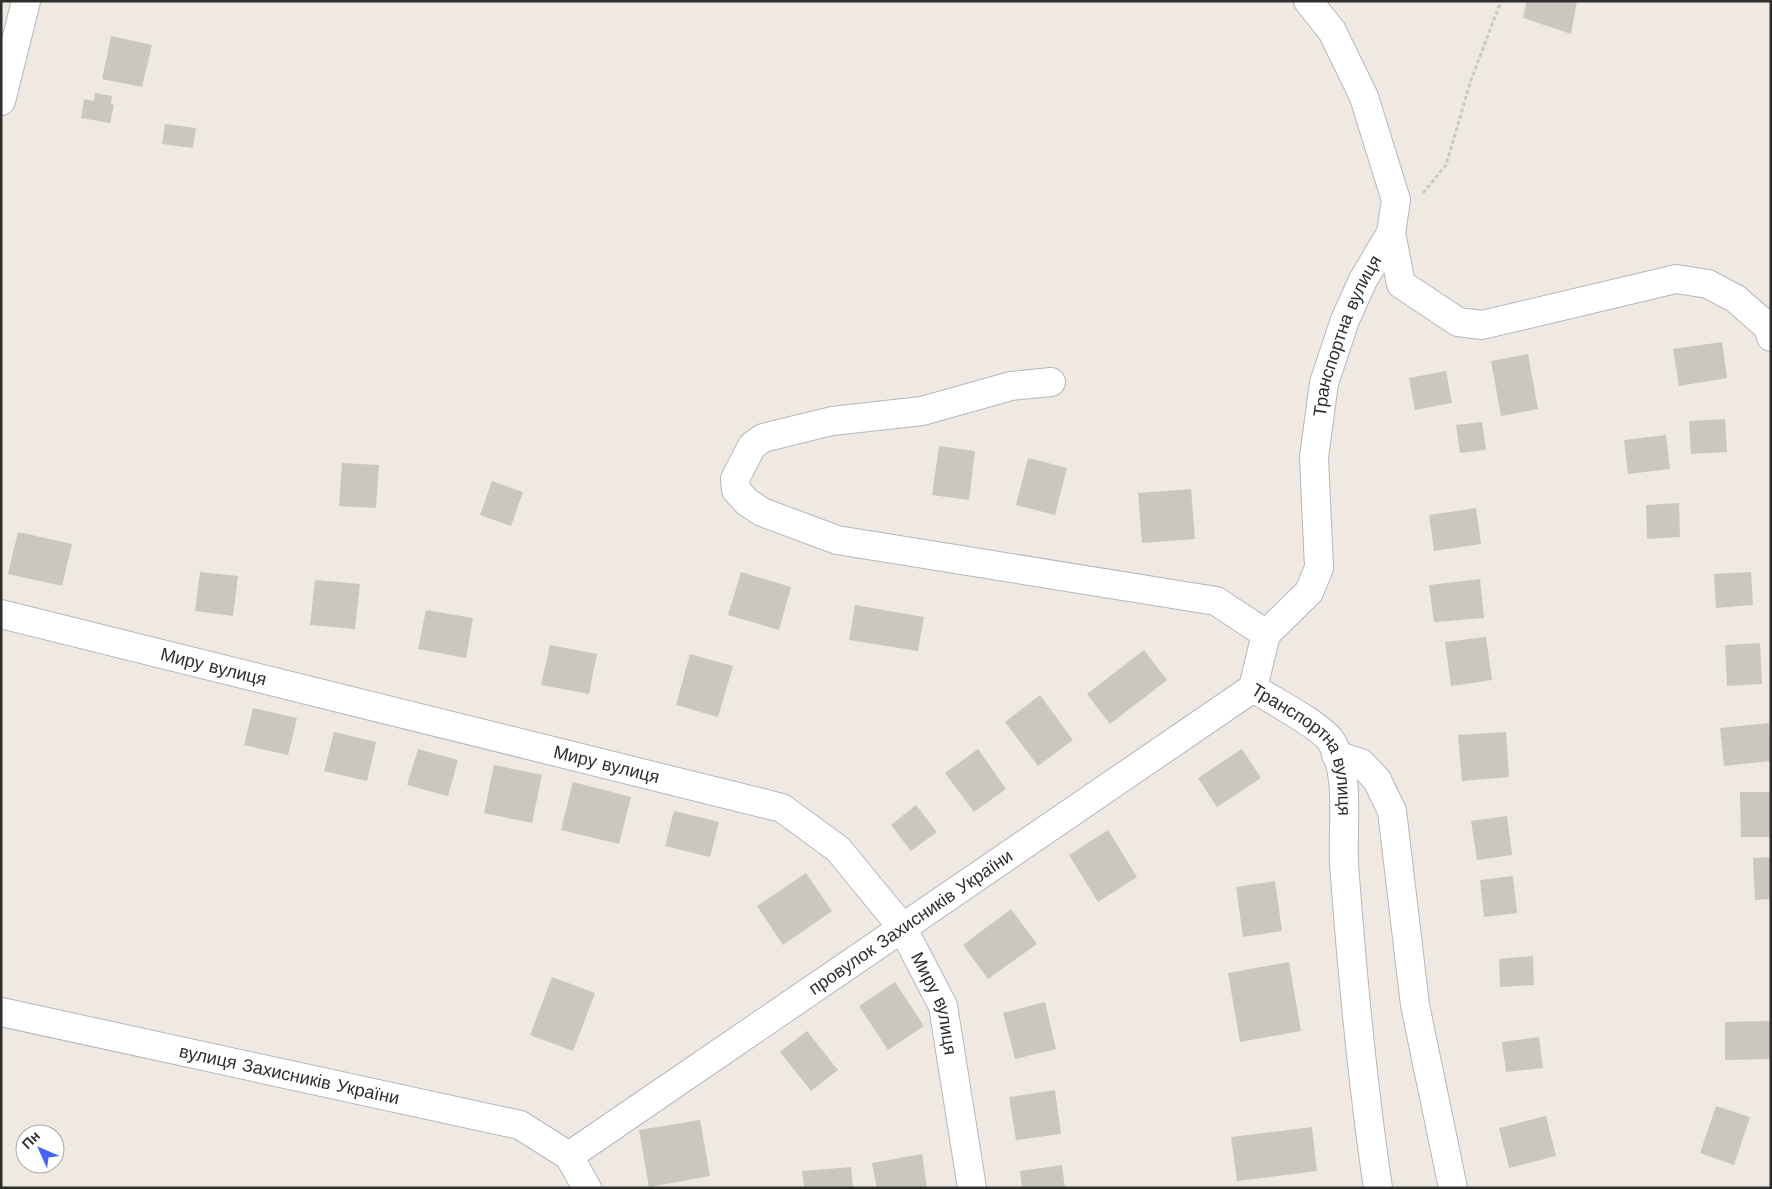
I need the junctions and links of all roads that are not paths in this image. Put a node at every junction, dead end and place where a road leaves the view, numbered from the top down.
1 (26, 1) edge
2 (1308, 1) edge
3 (1, 101) edge
4 (1391, 233) junction
5 (1771, 337) edge
6 (1051, 382) dead end
7 (1, 614) edge
8 (1266, 634) junction
9 (1252, 688) junction
10 (1336, 755) junction
11 (902, 927) junction
12 (1, 1012) edge
13 (569, 1156) junction
14 (587, 1188) edge
15 (972, 1188) edge
16 (1378, 1188) edge
17 (1453, 1188) edge

1 - 3 street
2 - 4 street
4 - 5 street
4 - 8 street, Транспортна вулиця
6 - 8 street
7 - 11 street, Миру вулиця
8 - 9 street, Транспортна вулиця
9 - 10 street, Транспортна вулиця
9 - 11 street, провулок Захисників України
10 - 16 street, Транспортна вулиця
10 - 17 street
11 - 13 street, провулок Захисників України
11 - 15 street, Миру вулиця
12 - 13 street, вулиця Захисників України
13 - 14 street

